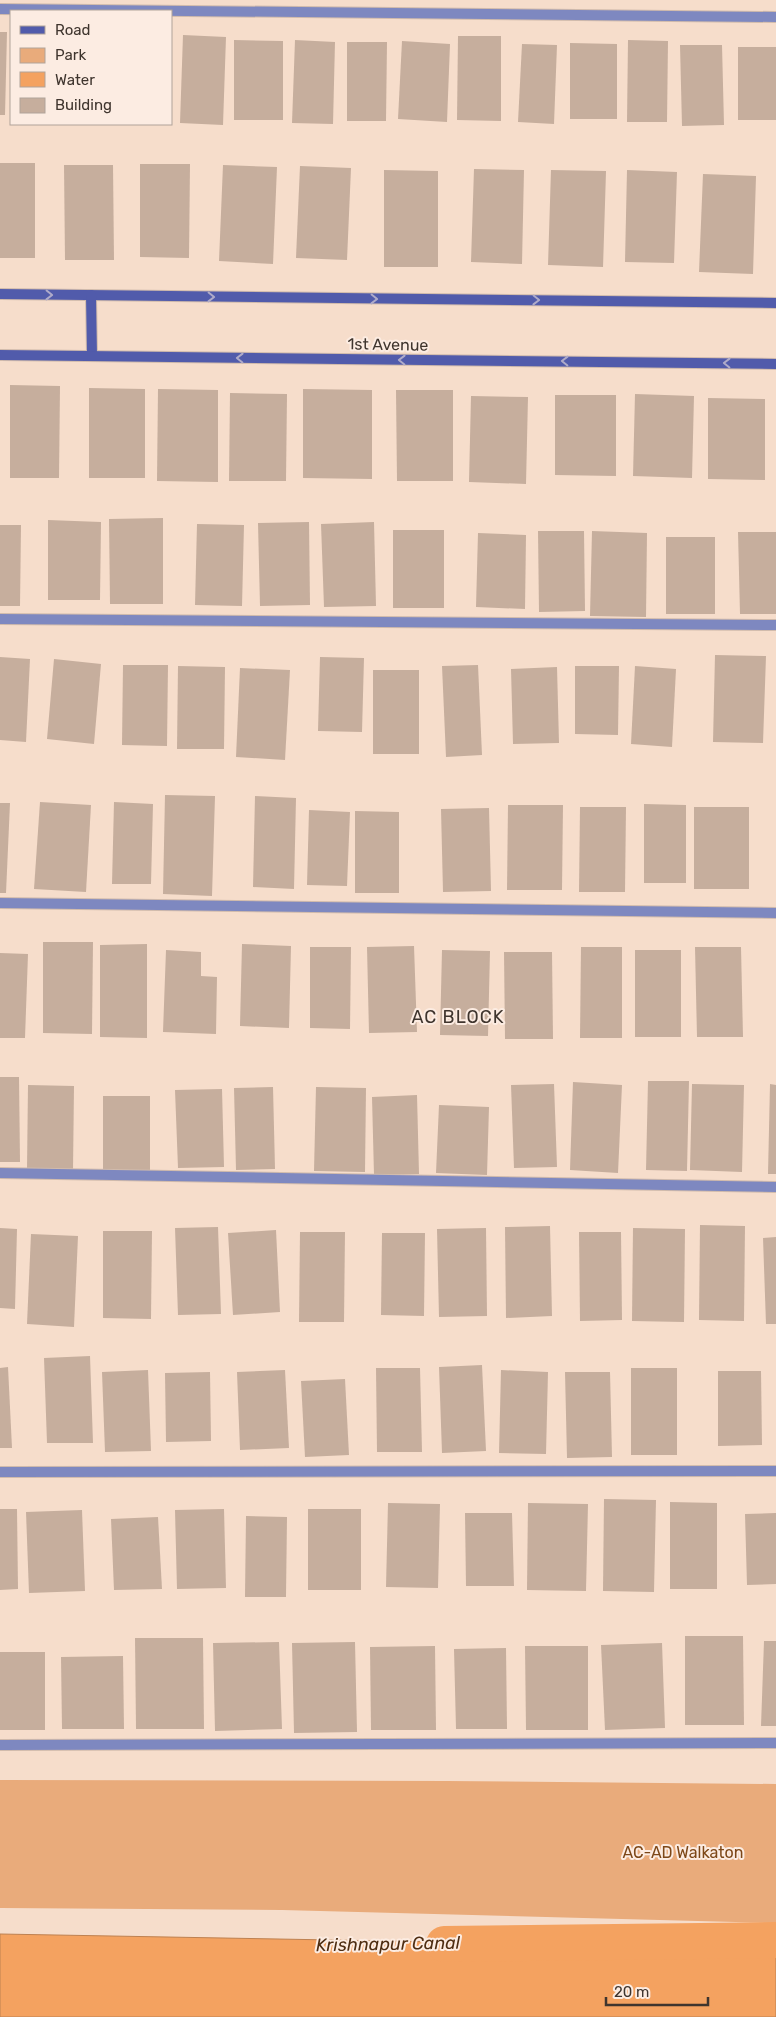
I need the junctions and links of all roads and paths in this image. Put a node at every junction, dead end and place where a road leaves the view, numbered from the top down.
1 (0, 9) edge
2 (97, 10) edge
3 (172, 11) edge
4 (776, 17) edge
5 (0, 294) edge
6 (91, 296) junction
7 (776, 303) edge
8 (0, 355) edge
9 (92, 356) junction
10 (776, 364) edge
11 (0, 619) edge
12 (776, 625) edge
13 (0, 903) edge
14 (776, 913) edge
15 (0, 1173) edge
16 (776, 1187) edge
17 (776, 1471) edge
18 (0, 1472) edge
19 (776, 1743) edge
20 (0, 1746) edge

1 - 2 street
3 - 4 street
5 -> 6 main road
6 -> 7 main road
6 - 9 main road
8 - 9 main road, 1st Avenue
10 -> 9 main road, 1st Avenue
11 - 12 street
13 - 14 street
15 - 16 street
17 - 18 street
19 - 20 street

